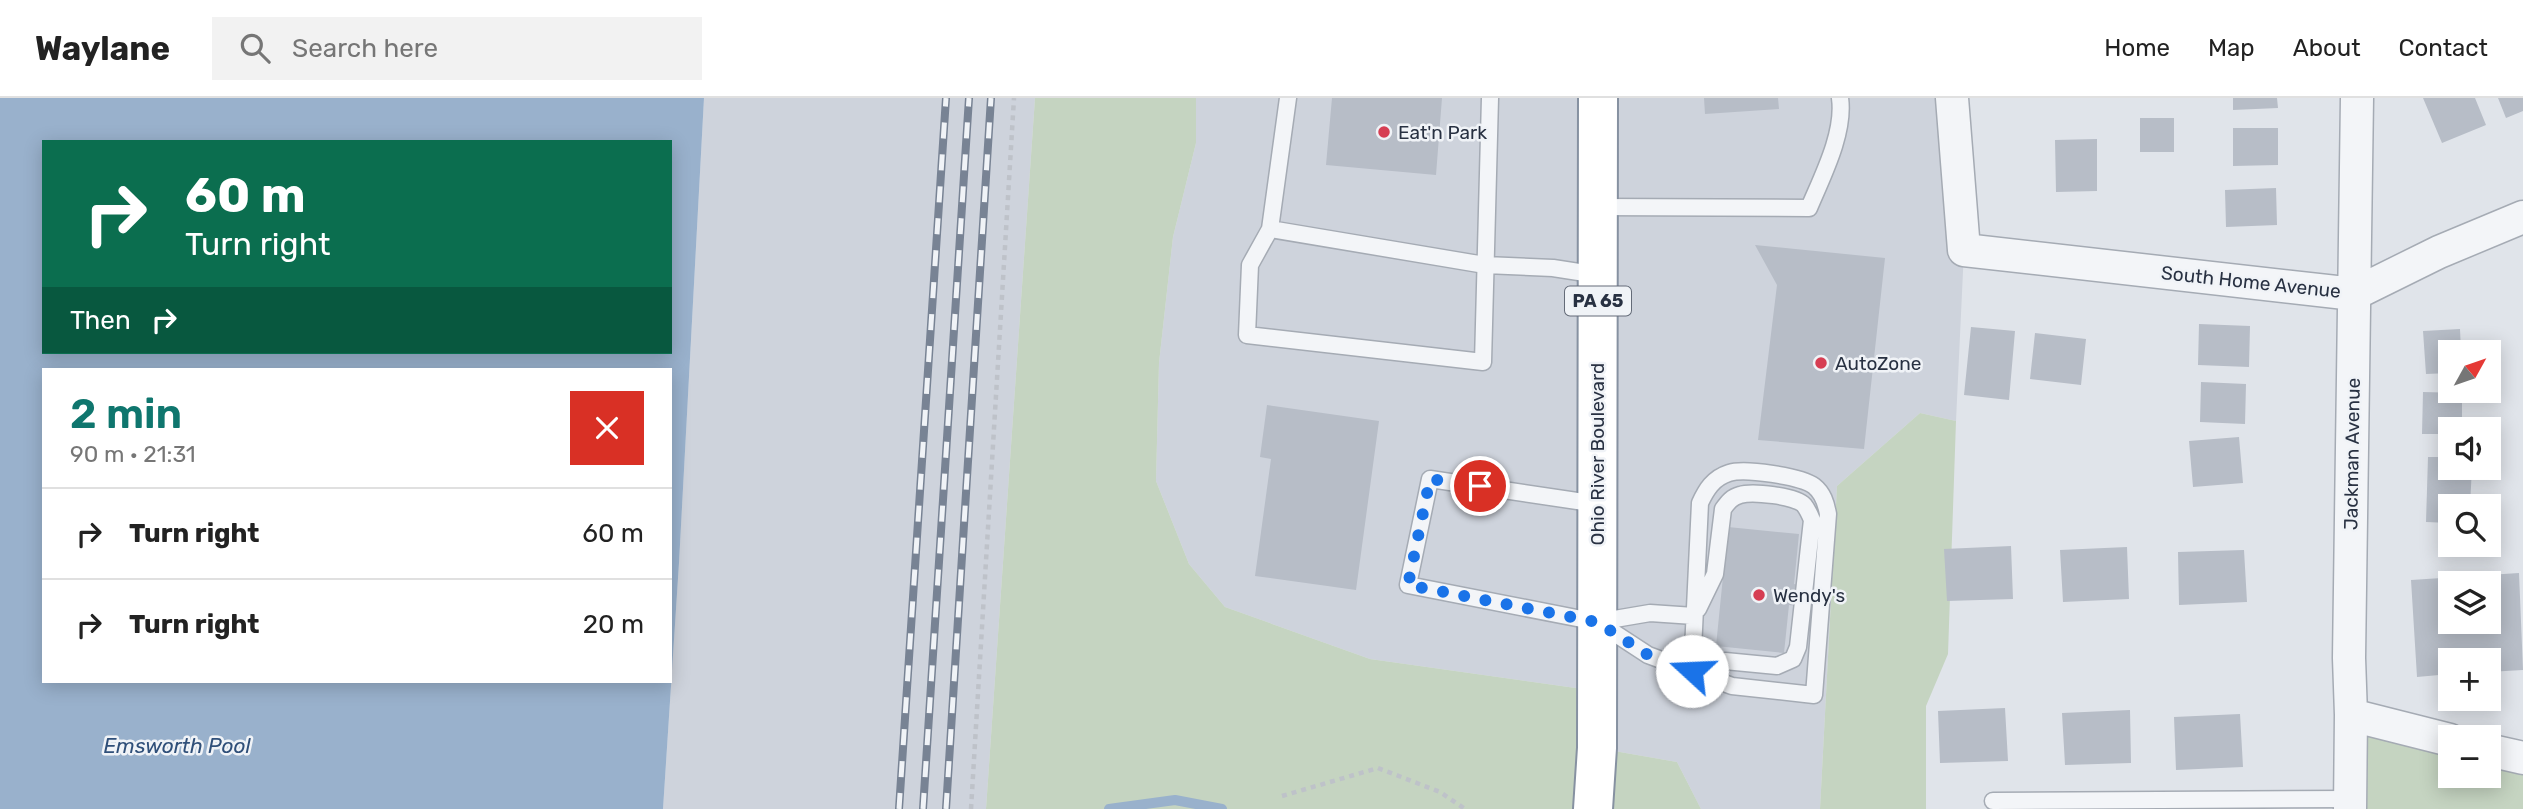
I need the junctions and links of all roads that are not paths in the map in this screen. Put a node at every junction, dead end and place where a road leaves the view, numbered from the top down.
1 (1288, 98) edge
2 (1490, 98) edge
3 (1598, 98) edge
4 (1840, 98) edge
5 (1952, 98) edge
6 (2357, 98) edge
7 (1597, 207) junction
8 (2523, 217) edge
9 (1270, 229) junction
10 (1485, 265) junction
11 (1598, 275) junction
12 (2354, 294) junction
13 (1597, 504) junction
14 (1694, 616) junction
15 (1597, 622) junction
16 (1692, 671) junction
17 (2351, 715) junction
18 (2438, 737) edge
19 (2501, 753) edge
20 (2523, 758) edge
21 (1993, 801) dead end
22 (2350, 804) edge
23 (1593, 809) edge

1 - 9 lane
2 - 10 lane
3 - 7 highway, Ohio River Boulevard / PA 65
4 - 7 lane
5 - 12 street, South Home Avenue
6 - 12 street, Jackman Avenue
7 - 11 highway, Ohio River Boulevard / PA 65
8 - 12 street, South Home Avenue
9 - 10 lane
9 - 10 lane
10 - 11 lane
11 - 13 highway, Ohio River Boulevard / PA 65
12 - 17 street, Jackman Avenue
13 - 15 highway, Ohio River Boulevard / PA 65
13 - 15 lane
14 - 15 lane
14 - 16 lane
14 - 16 lane
14 - 16 lane
15 - 16 lane
15 - 23 highway, Ohio River Boulevard / PA 65
17 - 18 street
17 - 22 street, Jackman Avenue
19 - 20 street
21 - 22 lane

